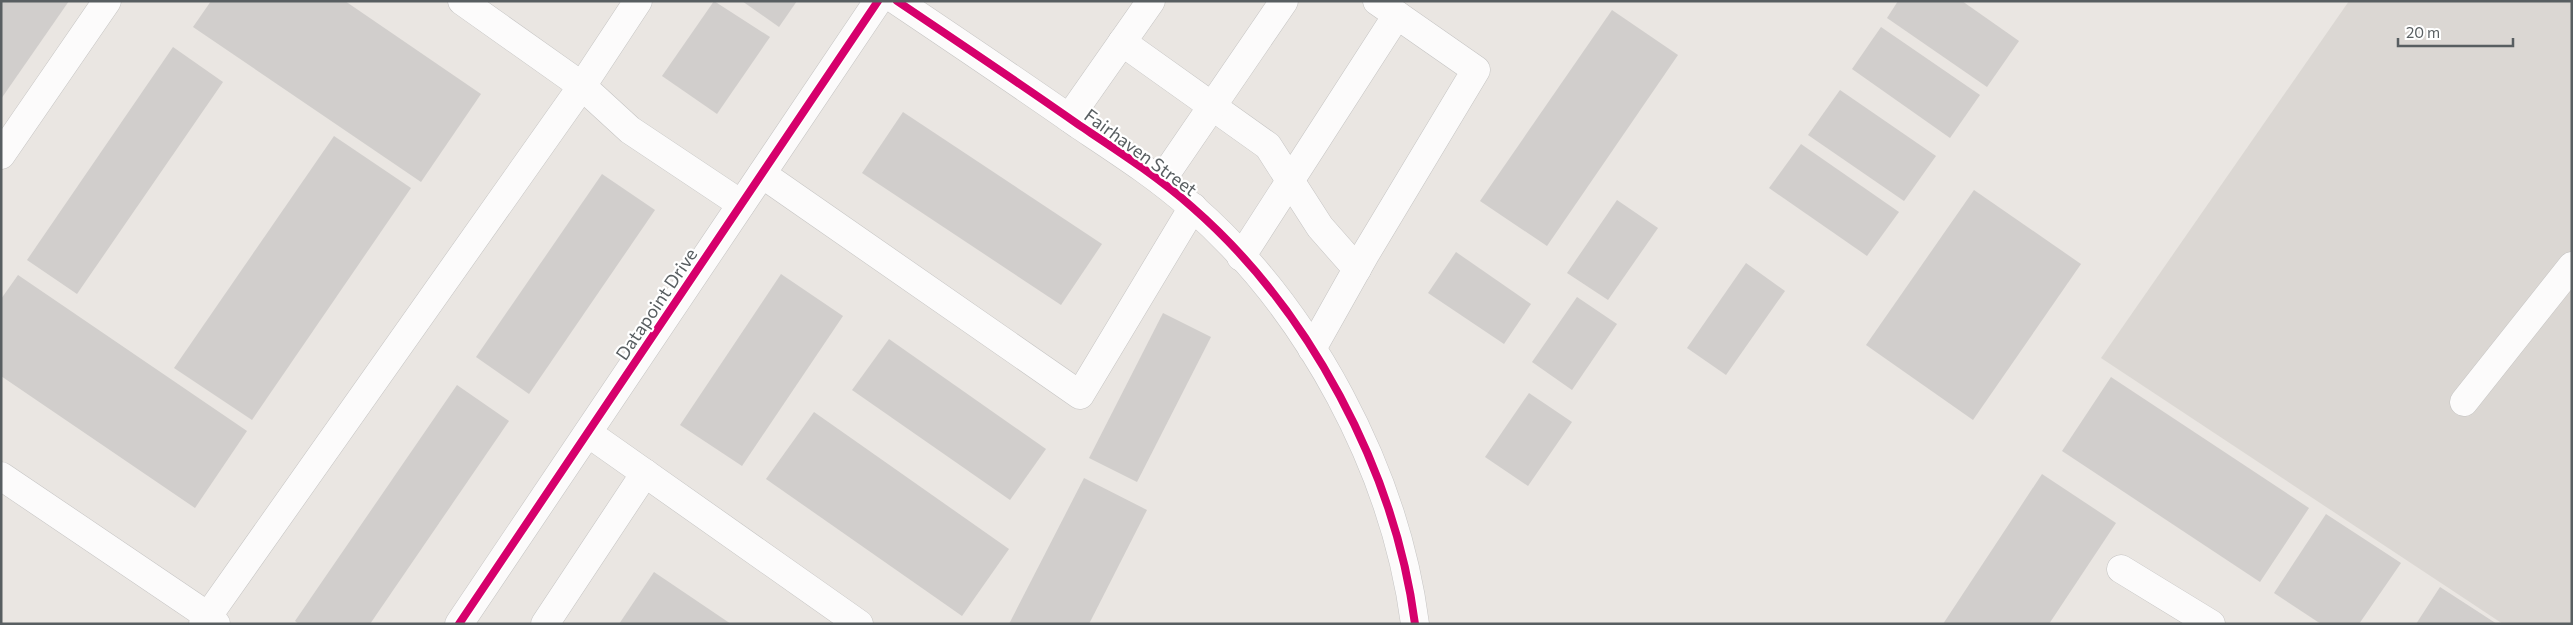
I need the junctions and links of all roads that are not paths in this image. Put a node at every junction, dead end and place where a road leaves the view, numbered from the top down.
1 (107, 1) edge
2 (462, 1) edge
3 (638, 1) edge
4 (878, 1) edge
5 (897, 1) edge
6 (1151, 1) edge
7 (1284, 1) edge
8 (1387, 8) edge
9 (1122, 42) junction
10 (582, 86) junction
11 (1212, 106) junction
12 (1069, 118) junction
13 (1, 155) edge
14 (762, 174) junction
15 (1161, 180) junction
16 (1291, 181) junction
17 (741, 204) junction
18 (1193, 207) junction
19 (1241, 257) junction
20 (2572, 266) edge
21 (1357, 270) junction
22 (1312, 349) junction
23 (2464, 402) dead end
24 (588, 433) junction
25 (645, 473) junction
26 (1, 476) edge
27 (2121, 569) dead end
28 (209, 621) edge
29 (459, 624) edge
30 (545, 624) edge
31 (859, 624) edge
32 (1415, 624) edge
33 (2211, 624) edge

1 - 13 street
2 - 10 street
3 - 10 street
4 - 14 street, Datapoint Drive
5 - 12 street, Fairhaven Street
6 - 9 street
7 - 11 street
8 - 16 street
8 - 21 street
9 - 11 street
9 - 12 street
10 - 17 street
10 - 28 street
11 - 15 street
11 - 16 street
12 - 15 street, Fairhaven Street
14 - 17 street, Datapoint Drive
14 - 18 street
15 - 18 street, Fairhaven Street
16 - 19 street
16 - 21 street
17 - 24 street, Datapoint Drive
18 - 19 street, Fairhaven Street
19 - 22 street, Fairhaven Street
20 - 23 street
21 - 22 street
22 - 32 street, Fairhaven Street
24 - 25 street
24 - 29 street, Datapoint Drive
25 - 30 street
25 - 31 street
26 - 28 street
27 - 33 street

